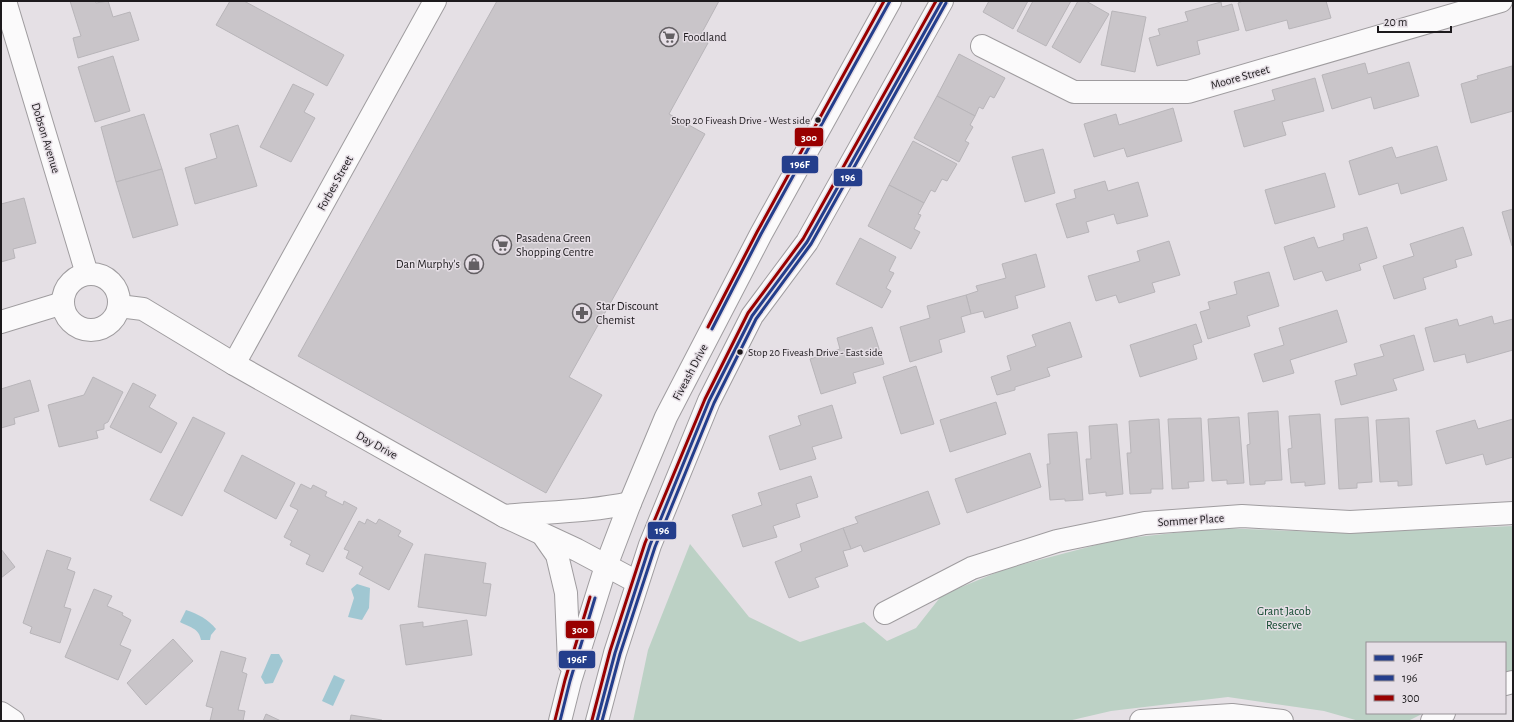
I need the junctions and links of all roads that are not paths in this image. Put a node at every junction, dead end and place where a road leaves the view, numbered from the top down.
1 (6, 1) edge
2 (435, 1) edge
3 (890, 1) edge
4 (942, 1) edge
5 (1500, 1) edge
6 (982, 46) dead end
7 (87, 274) junction
8 (63, 303) junction
9 (119, 306) junction
10 (1, 322) edge
11 (234, 364) junction
12 (630, 503) junction
13 (1513, 513) edge
14 (504, 516) junction
15 (543, 535) junction
16 (606, 566) junction
17 (637, 582) junction
18 (885, 613) dead end
19 (570, 681) junction
20 (1, 713) edge
21 (1442, 714) edge
22 (13, 721) edge
23 (560, 721) edge
24 (597, 721) edge
25 (1141, 721) edge
26 (1282, 721) edge
27 (1432, 721) edge

1 - 7 street, Dobson Avenue
2 - 11 street, Forbes Street
3 - 12 street, Fiveash Drive
4 - 17 street
5 - 6 street, Moore Street
7 - 8 street
7 - 9 street
8 - 9 street
8 - 10 street
9 - 11 street, Day Drive
11 - 14 street, Day Drive
12 - 14 street
12 - 16 street, Fiveash Drive
13 - 18 street, Sommer Place
14 - 15 street, Day Drive
15 - 16 street, Day Drive
15 - 19 street
16 - 17 street, Day Drive
16 - 19 street, Fiveash Drive
17 - 24 street
19 - 23 street, Fiveash Drive
20 - 22 street
21 - 27 street
25 - 26 street

